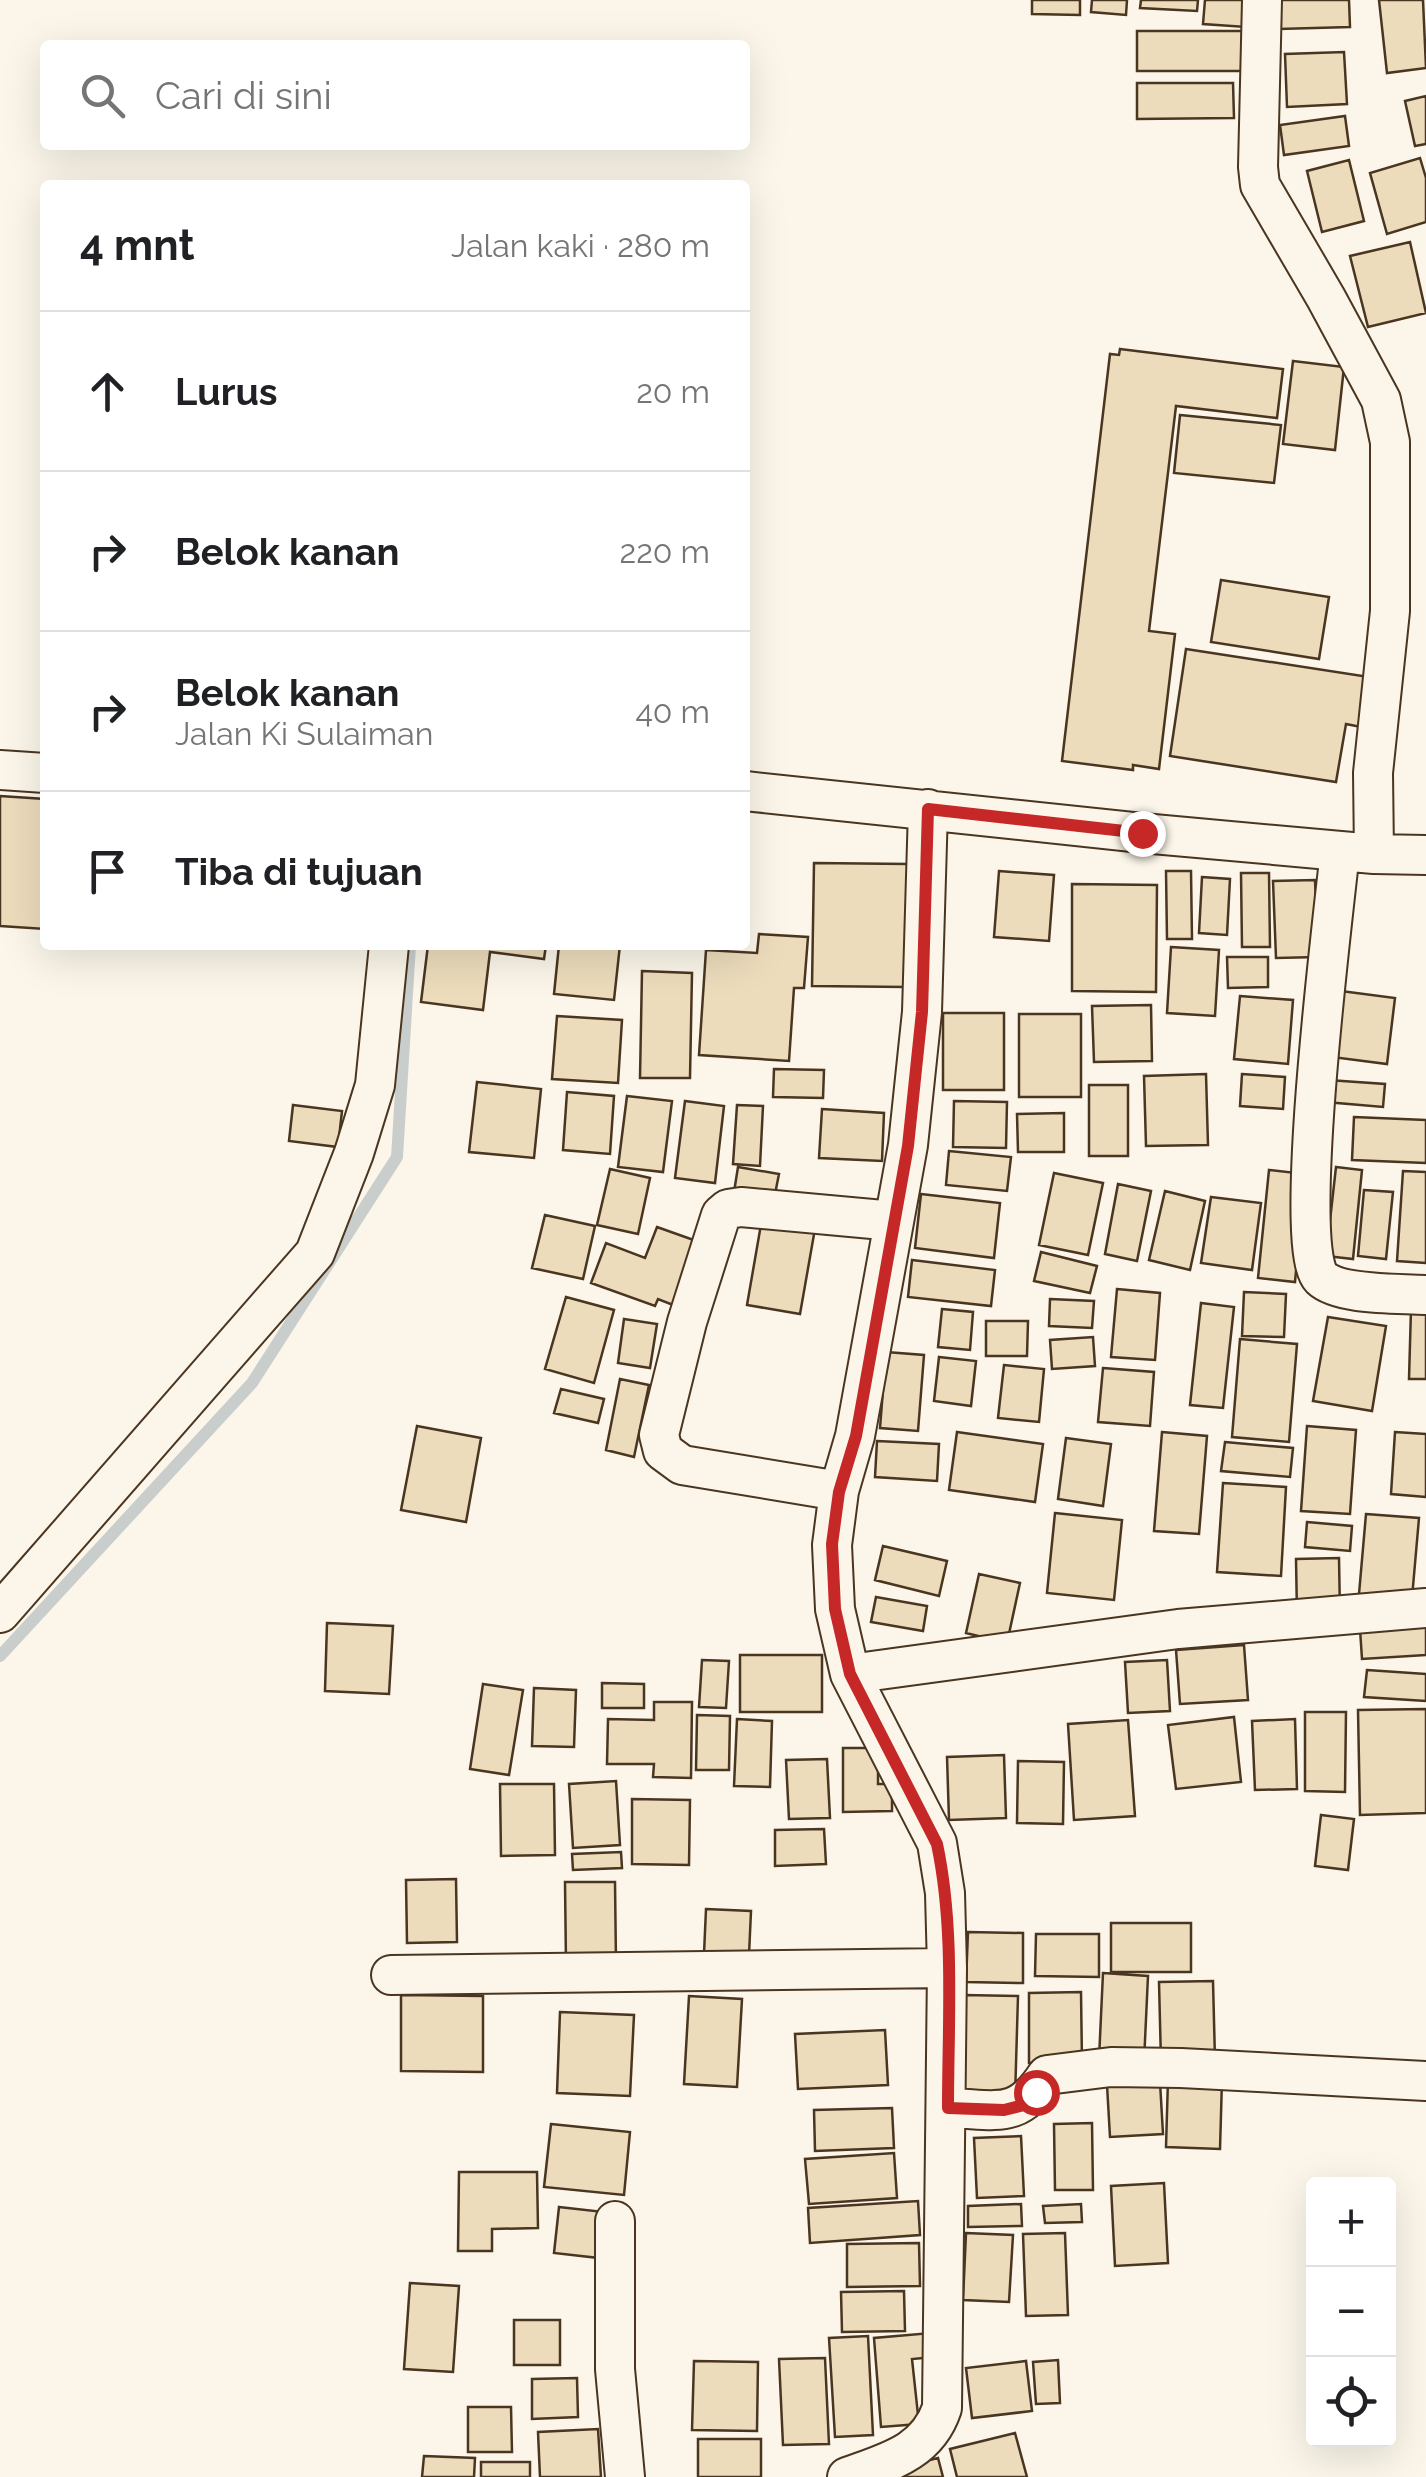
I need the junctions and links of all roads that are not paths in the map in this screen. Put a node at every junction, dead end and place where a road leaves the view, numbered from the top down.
1 (1262, 0) edge
2 (0, 770) edge
3 (40, 773) edge
4 (750, 791) edge
5 (928, 809) junction
6 (1357, 853) junction
7 (1426, 855) edge
8 (389, 950) edge
9 (894, 1222) junction
10 (1426, 1295) edge
11 (839, 1492) junction
12 (1426, 1608) edge
13 (0, 1613) edge
14 (850, 1674) junction
15 (948, 1968) junction
16 (390, 1975) dead end
17 (1426, 2081) edge
18 (948, 2108) junction
19 (615, 2221) dead end
20 (625, 2477) edge
21 (847, 2477) edge

1 - 6 street
2 - 3 street
4 - 5 street
5 - 6 street
5 - 9 street
6 - 7 street
6 - 10 street
8 - 13 street
9 - 11 street
9 - 11 street
11 - 14 street
12 - 14 street
14 - 15 street
15 - 16 street
15 - 18 street
17 - 18 street
18 - 21 street
19 - 20 street

